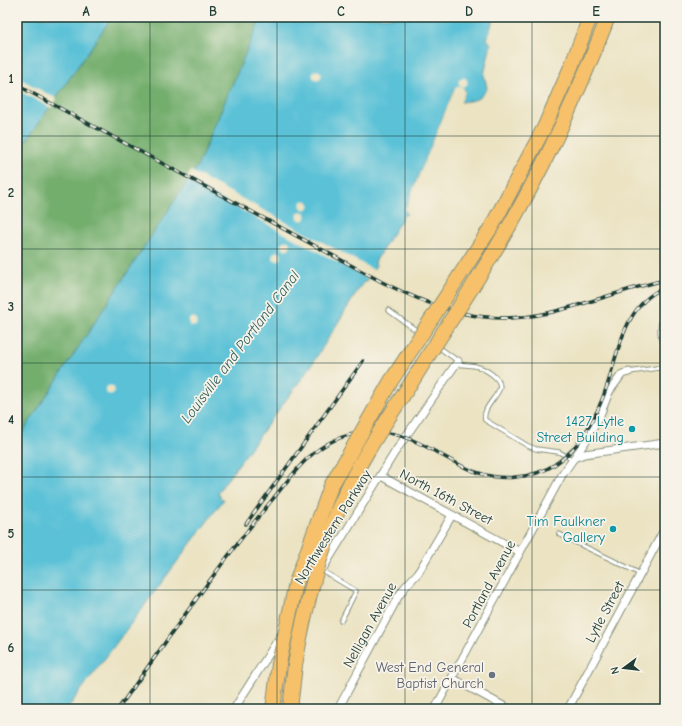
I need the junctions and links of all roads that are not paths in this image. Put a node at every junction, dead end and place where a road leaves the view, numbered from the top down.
1 (590, 17) edge
2 (608, 17) edge
3 (388, 310) dead end
4 (665, 314) edge
5 (427, 338) dead end
6 (433, 342) dead end
7 (665, 345) edge
8 (457, 362) junction
9 (665, 367) edge
10 (629, 372) joint
11 (665, 443) edge
12 (573, 460) junction
13 (381, 476) junction
14 (452, 515) junction
15 (665, 528) edge
16 (559, 534) dead end
17 (520, 552) junction
18 (321, 570) junction
19 (640, 574) junction
20 (341, 621) dead end
21 (452, 678) junction
22 (234, 709) edge
23 (273, 709) edge
24 (290, 709) edge
25 (338, 709) edge
26 (435, 709) edge
27 (509, 709) edge
28 (568, 709) edge

1 - 23 highway, bridge
2 - 24 highway, bridge
3 - 5 lane
4 - 7 lane
6 - 8 lane
8 - 12 lane
8 - 13 street, Northwestern Parkway
9 - 10 lane
10 - 12 street, Portland Avenue
11 - 12 street
12 - 17 street, Portland Avenue
13 - 14 street, North 16th Street
13 - 18 street, Northwestern Parkway
14 - 17 street, North 16th Street
14 - 25 street, Nelligan Avenue
15 - 19 street, Lytle Street
16 - 19 lane
17 - 21 street, Portland Avenue
18 - 20 lane
18 - 22 street, Northwestern Parkway
19 - 28 street, Lytle Street
21 - 26 street, Portland Avenue
21 - 27 street

